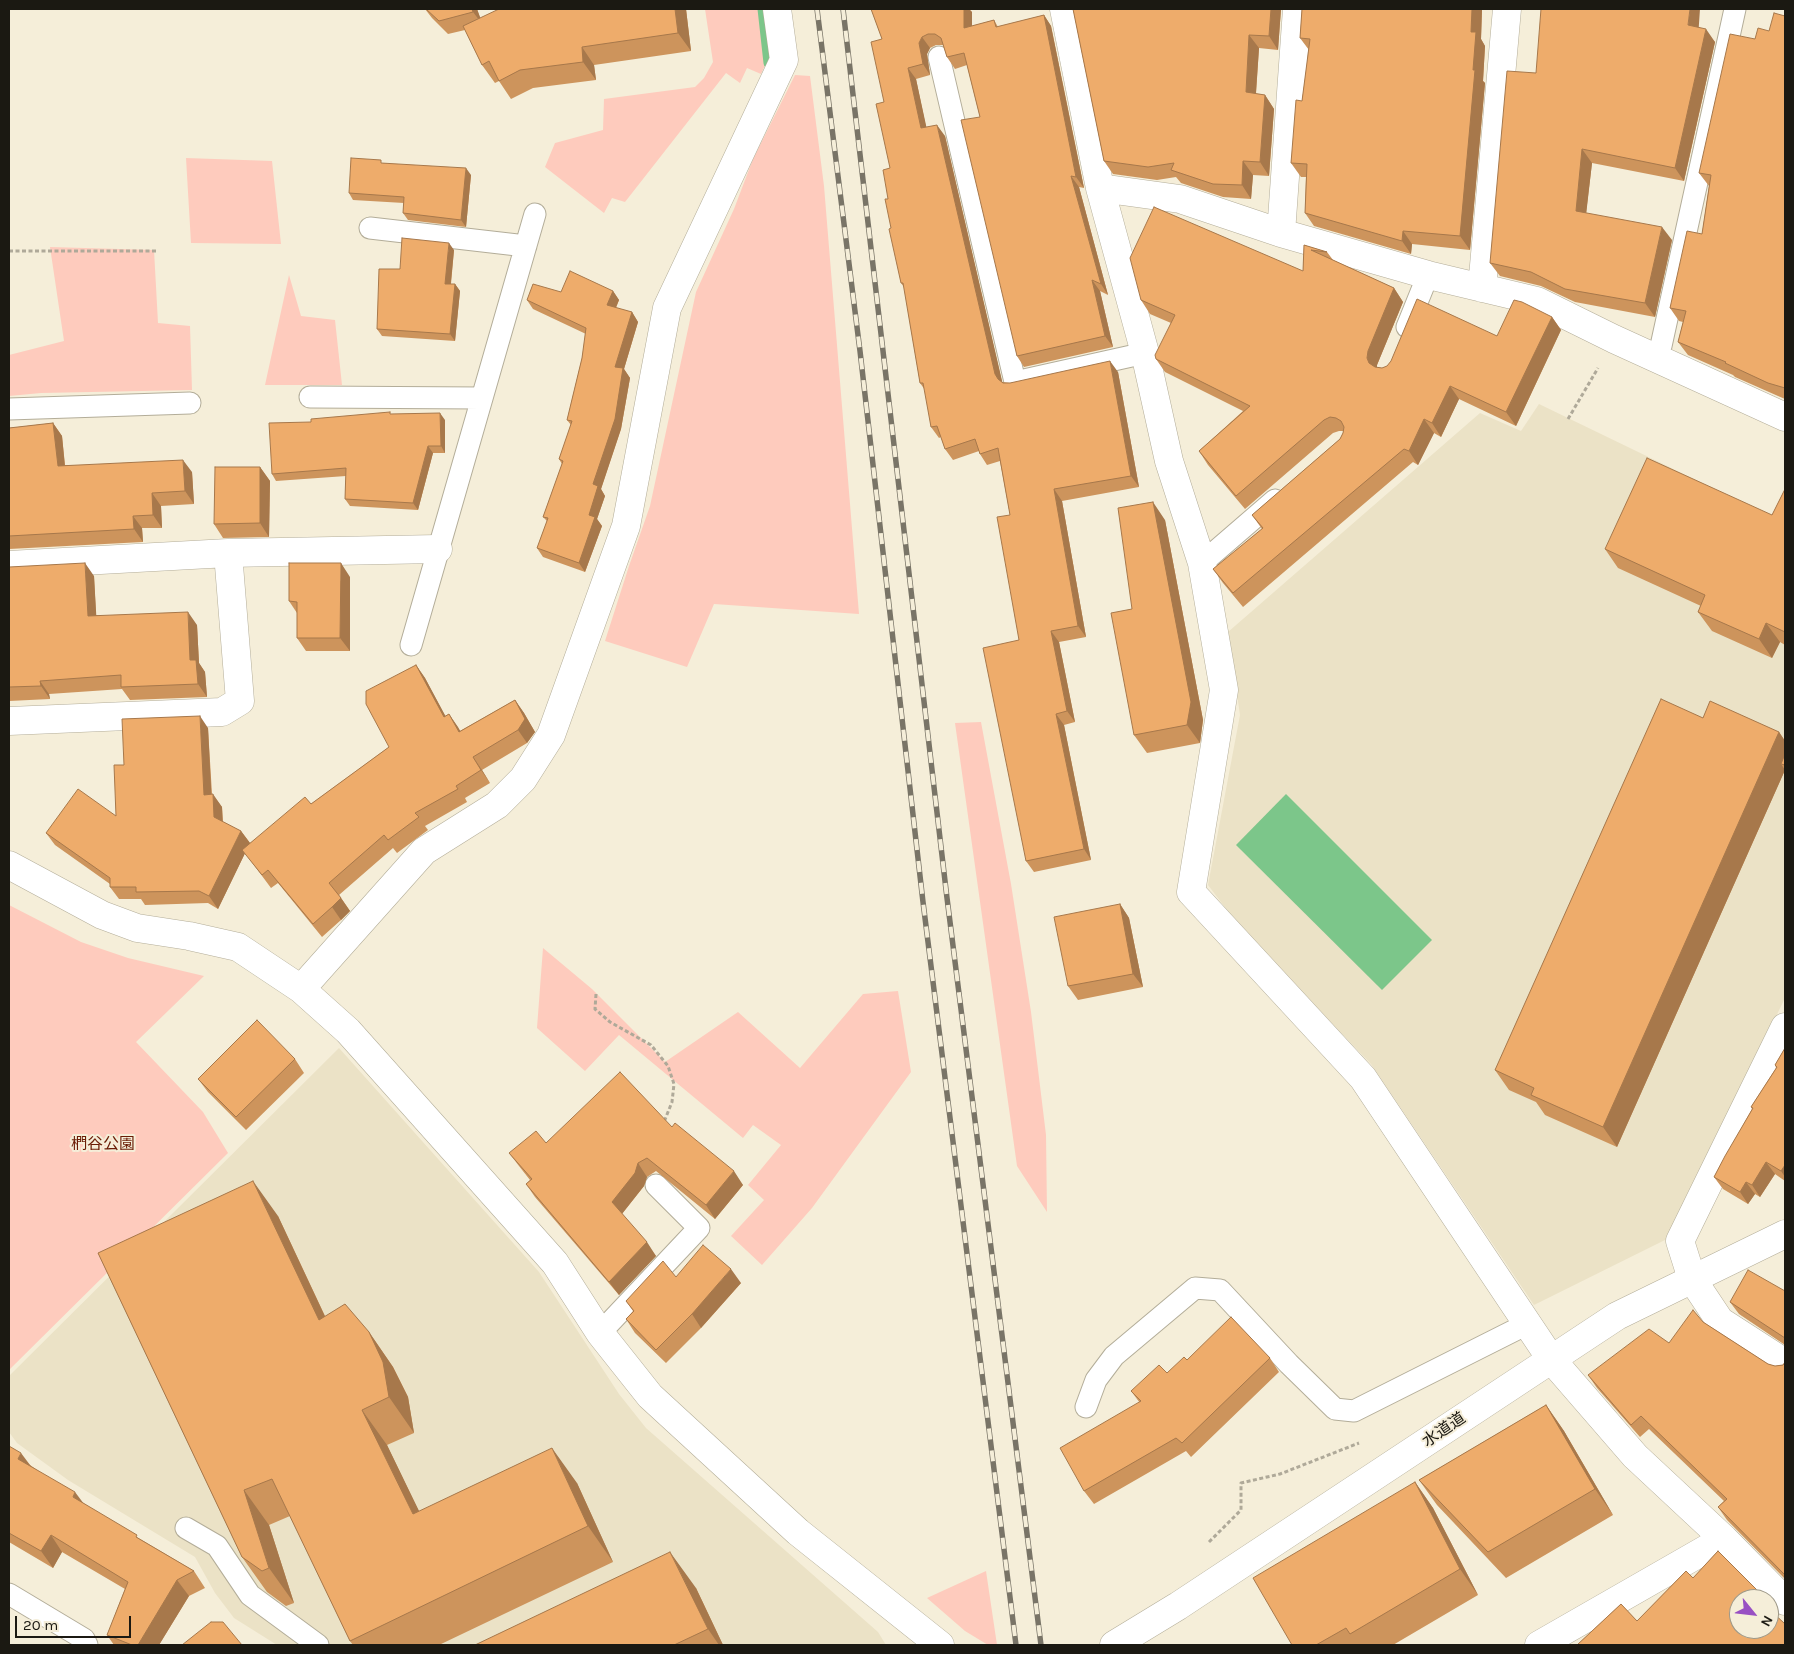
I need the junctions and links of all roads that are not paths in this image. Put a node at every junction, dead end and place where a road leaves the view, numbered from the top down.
1 (777, 9) edge
2 (1064, 9) edge
3 (1297, 9) edge
4 (1507, 9) edge
5 (1735, 9) edge
6 (940, 57) edge
7 (1100, 188) junction
8 (535, 214) dead end
9 (370, 228) dead end
10 (1281, 234) junction
11 (526, 246) junction
12 (1428, 275) junction
13 (1482, 288) junction
14 (1400, 343) edge
15 (1661, 346) dead end
16 (1145, 353) junction
17 (310, 397) dead end
18 (482, 398) junction
19 (190, 402) dead end
20 (9, 409) edge
21 (1785, 417) edge
22 (1290, 487) edge
23 (438, 549) junction
24 (228, 553) junction
25 (1202, 563) junction
26 (9, 565) edge
27 (410, 645) dead end
28 (9, 721) edge
29 (9, 865) edge
30 (301, 989) junction
31 (1785, 1027) edge
32 (656, 1185) edge
33 (1785, 1234) edge
34 (1692, 1279) junction
35 (1527, 1324) junction
36 (600, 1333) junction
37 (1551, 1359) junction
38 (1785, 1363) edge
39 (1086, 1407) dead end
40 (186, 1528) dead end
41 (1724, 1539) junction
42 (9, 1594) edge
43 (1785, 1601) edge
44 (1549, 1643) edge
45 (87, 1645) edge
46 (318, 1645) edge
47 (940, 1645) edge
48 (1114, 1645) edge

1 - 30 street
2 - 7 street
3 - 10 street
4 - 13 street
5 - 15 lane
6 - 16 lane
7 - 10 street
7 - 16 street
8 - 11 lane
9 - 11 lane
10 - 12 street
11 - 18 lane
12 - 13 street
12 - 14 lane
13 - 21 street
16 - 25 street
17 - 18 lane
18 - 23 lane
19 - 20 lane
22 - 25 lane
23 - 24 street
23 - 27 lane
24 - 26 street
24 - 28 street
25 - 35 street
29 - 30 street
30 - 36 street
31 - 34 street
32 - 36 lane
33 - 34 street, 水道道
34 - 37 street, 水道道
34 - 38 street
35 - 37 street
35 - 39 lane
36 - 47 street
37 - 41 street
37 - 48 street, 水道道
40 - 46 lane
41 - 43 street
41 - 44 street
42 - 45 lane

